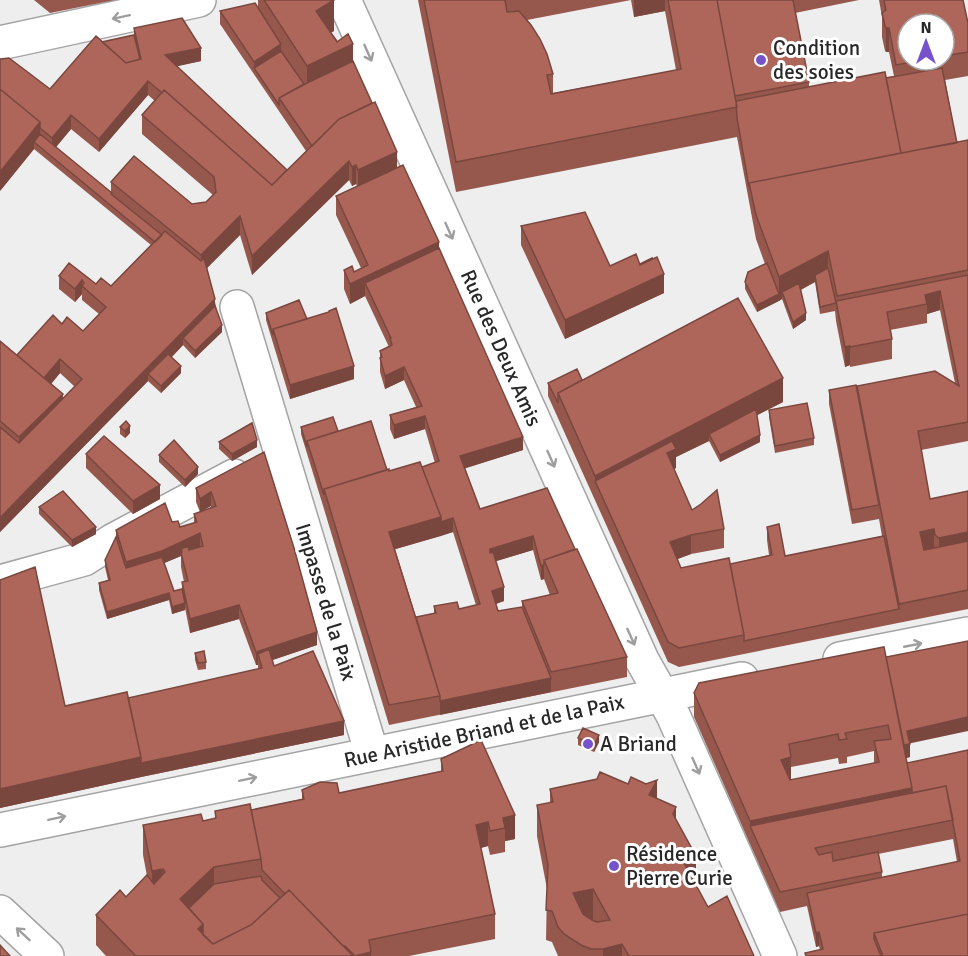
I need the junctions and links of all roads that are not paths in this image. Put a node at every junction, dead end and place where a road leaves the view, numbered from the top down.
1 (199, 0) edge
2 (344, 0) edge
3 (0, 43) edge
4 (237, 307) dead end
5 (280, 450) junction
6 (0, 582) edge
7 (968, 634) edge
8 (815, 664) edge
9 (768, 673) edge
10 (662, 694) junction
11 (372, 754) junction
12 (0, 830) edge
13 (0, 912) edge
14 (47, 956) edge
15 (780, 956) edge

1 -> 3 street
2 -> 10 street, Rue des Deux Amis
4 - 5 street, Impasse de la Paix
5 - 6 street
5 - 11 street, Impasse de la Paix
8 -> 7 street
9 - 10 street, Rue Aristide Briand et de la Paix
10 - 11 street, Rue Aristide Briand et de la Paix
10 -> 15 street, Rue des Deux Amis
12 -> 11 street, Rue Aristide Briand et de la Paix
14 -> 13 street

